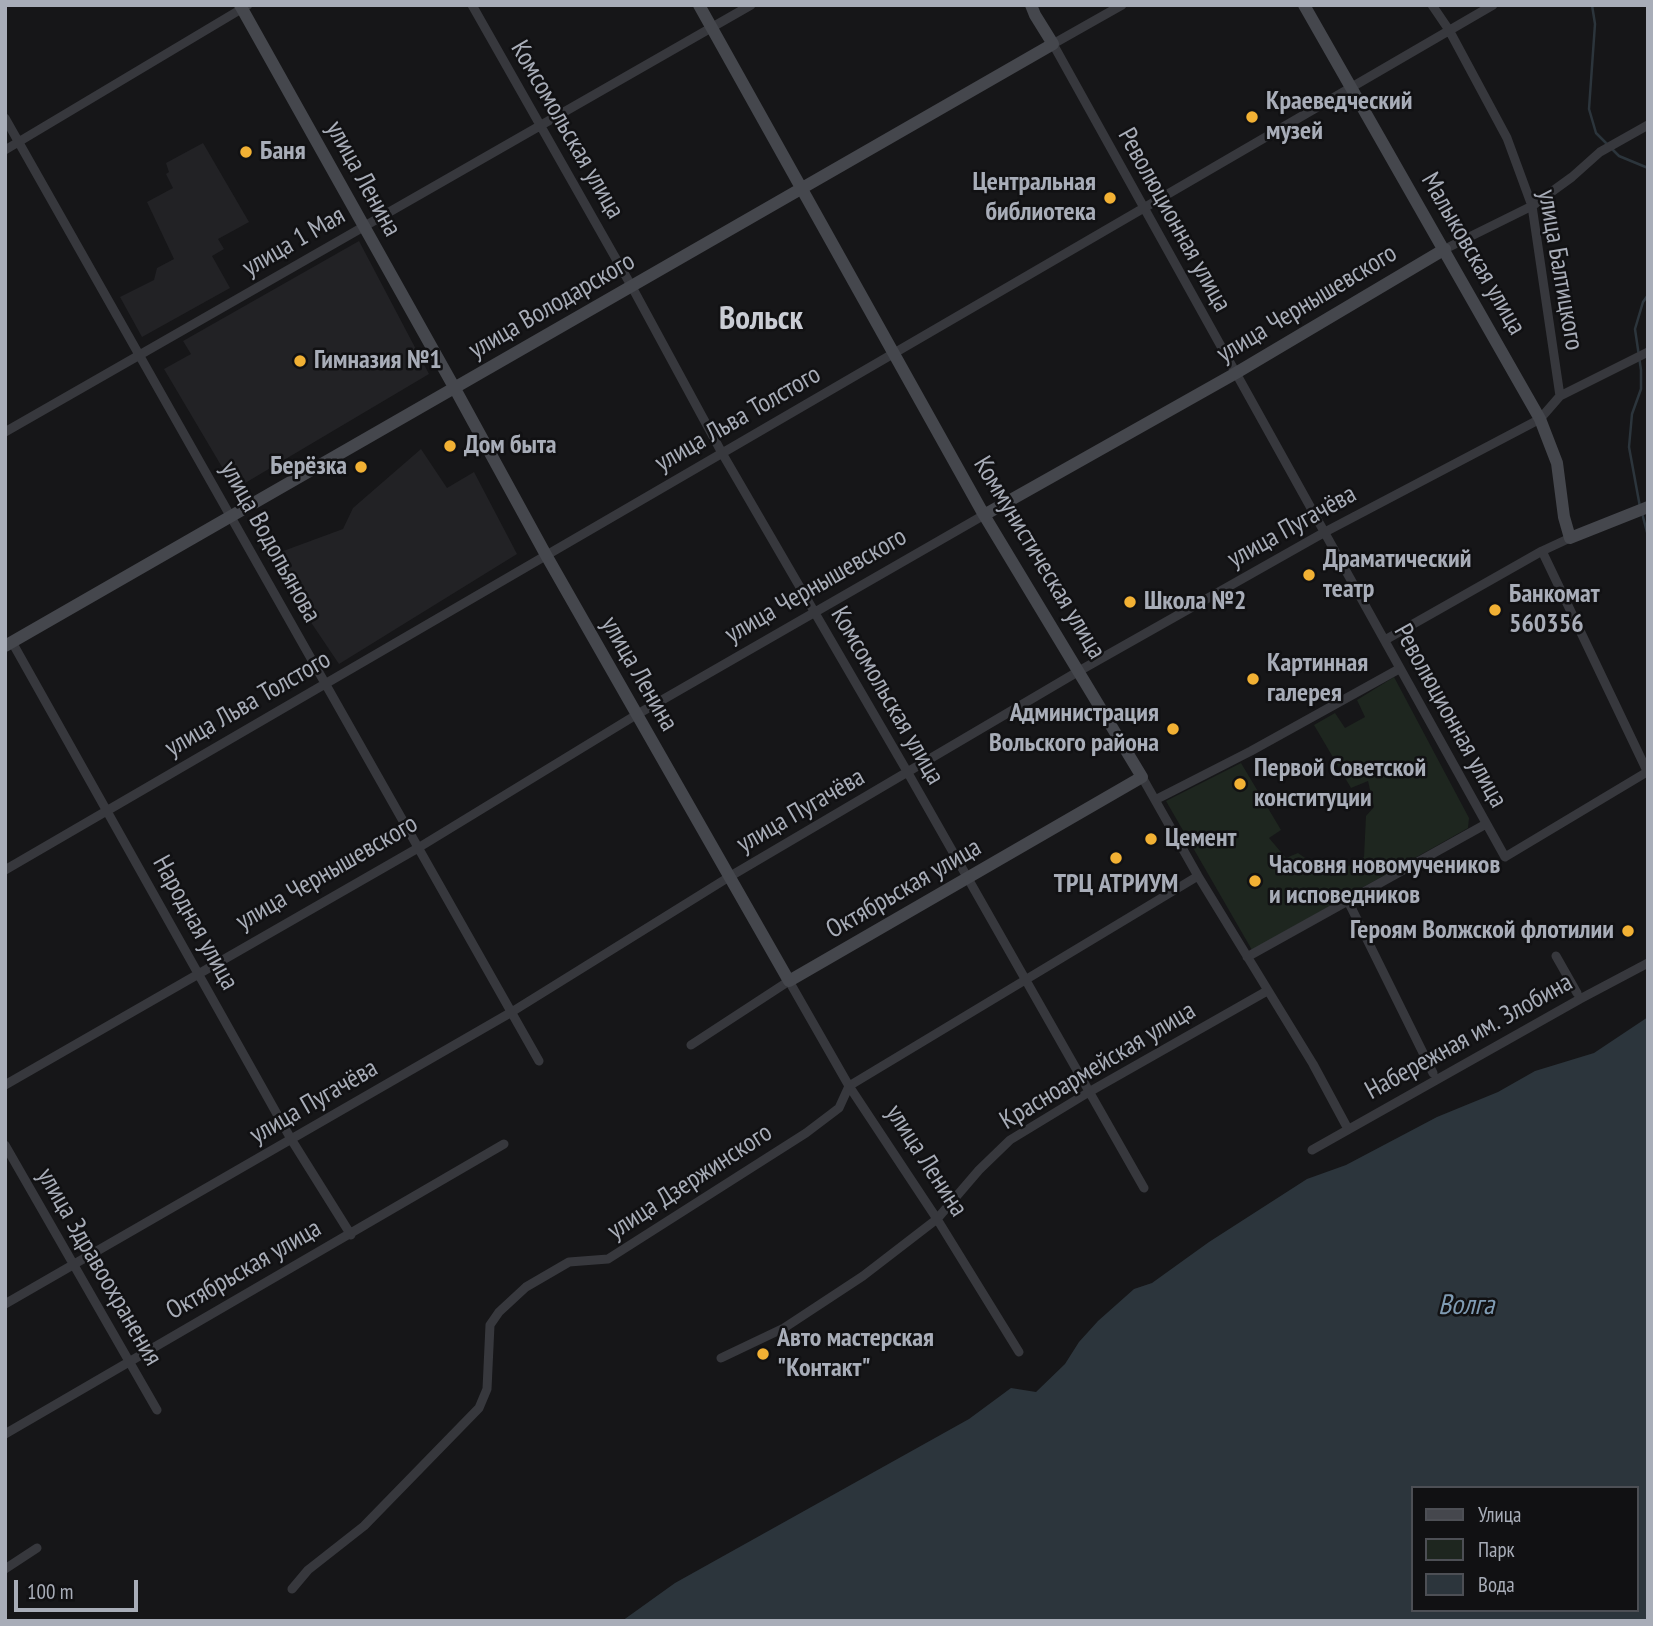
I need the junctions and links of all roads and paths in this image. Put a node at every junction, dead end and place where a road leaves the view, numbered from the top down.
1 (472, 5) edge
2 (699, 5) edge
3 (751, 5) edge
4 (1021, 5) edge
5 (1122, 5) edge
6 (1304, 5) edge
7 (1432, 5) edge
8 (1493, 5) edge
9 (243, 6) edge
10 (1033, 10) edge
11 (712, 29) junction
12 (1449, 30) junction
13 (1053, 44) junction
14 (1351, 86) junction
15 (5, 118) edge
16 (1648, 125) edge
17 (541, 127) junction
18 (19, 143) junction
19 (5, 150) edge
20 (800, 188) junction
21 (1532, 205) junction
22 (1143, 208) junction
23 (363, 226) junction
24 (1445, 248) junction
25 (632, 287) junction
26 (893, 352) junction
27 (1648, 352) edge
28 (141, 356) junction
29 (1236, 373) junction
30 (454, 387) junction
31 (1560, 396) junction
32 (1540, 419) junction
33 (5, 432) edge
34 (722, 453) junction
35 (1648, 507) edge
36 (984, 515) junction
37 (232, 517) junction
38 (1325, 532) junction
39 (1570, 538) junction
40 (1542, 551) junction
41 (545, 555) junction
42 (815, 614) junction
43 (8, 640) edge
44 (1385, 640) junction
45 (1399, 669) junction
46 (1080, 671) junction
47 (326, 684) junction
48 (636, 715) junction
49 (908, 773) junction
50 (1648, 773) edge
51 (1142, 777) junction
52 (1155, 800) junction
53 (106, 810) junction
54 (1486, 824) junction
55 (418, 848) junction
56 (5, 870) edge
57 (1198, 876) junction
58 (729, 877) junction
59 (967, 880) junction
60 (1348, 901) junction
61 (1556, 956) dead end
62 (1247, 957) junction
63 (1648, 963) edge
64 (197, 973) junction
65 (1026, 978) junction
66 (789, 981) junction
67 (1267, 990) junction
68 (1577, 993) dead end
69 (510, 1013) junction
70 (691, 1045) dead end
71 (538, 1061) dead end
72 (1433, 1073) dead end
73 (5, 1085) edge
74 (849, 1086) junction
75 (1089, 1092) junction
76 (1348, 1129) junction
77 (291, 1139) junction
78 (504, 1144) dead end
79 (5, 1145) edge
80 (1312, 1150) dead end
81 (1144, 1188) dead end
82 (937, 1219) junction
83 (351, 1235) junction
84 (75, 1266) junction
85 (5, 1304) edge
86 (1019, 1352) dead end
87 (721, 1358) dead end
88 (128, 1363) junction
89 (157, 1410) dead end
90 (5, 1434) edge
91 (37, 1548) dead end
92 (5, 1569) edge
93 (292, 1589) dead end

1 - 17 street, Комсомольская улица
2 - 11 street, Коммунистическая улица
3 - 11 street, улица 1 Мая
4 - 10 street
5 - 13 street, улица Володарского
6 - 14 street, Малыковская улица
7 - 12 street, улица Балтицкого
8 - 12 street, улица Льва Толстого
9 - 18 street
9 - 23 street, улица Ленина
10 - 13 street
11 - 17 street, улица 1 Мая
11 - 20 street, Коммунистическая улица
12 - 14 street, улица Льва Толстого
12 - 21 street, улица Балтицкого
13 - 20 street, улица Володарского
13 - 22 street, Революционная улица
14 - 22 street, улица Льва Толстого
14 - 24 street, Малыковская улица
15 - 18 street, улица Водопьянова
16 - 21 street, улица Чернышевского
17 - 23 street, улица 1 Мая
17 - 25 street, Комсомольская улица
18 - 19 street
18 - 28 street, улица Водопьянова
20 - 25 street, улица Володарского
20 - 26 street, Коммунистическая улица
21 - 24 street, улица Чернышевского
21 - 31 street, улица Балтицкого
22 - 26 street, улица Льва Толстого
22 - 29 street, Революционная улица
23 - 28 street, улица 1 Мая
23 - 30 street, улица Ленина
24 - 29 street, улица Чернышевского
24 - 32 street, Малыковская улица
25 - 30 street, улица Володарского
25 - 34 street, Комсомольская улица
26 - 34 street, улица Льва Толстого
26 - 36 street, Коммунистическая улица
27 - 31 street, улица Пугачёва
28 - 33 street, улица 1 Мая
28 - 37 street, улица Водопьянова
29 - 36 street, улица Чернышевского
29 - 38 street, Революционная улица
30 - 37 street, улица Володарского
30 - 41 street, улица Ленина
31 - 32 street, улица Пугачёва
32 - 38 street, улица Пугачёва
32 - 39 street, Малыковская улица
34 - 41 street, улица Льва Толстого
34 - 42 street, Комсомольская улица
35 - 39 street
36 - 42 street, улица Чернышевского
36 - 46 street, Коммунистическая улица
37 - 43 street, улица Володарского
37 - 47 street, улица Водопьянова
38 - 44 street, Революционная улица
38 - 46 street, улица Пугачёва
39 - 40 street
40 - 44 street
40 - 50 street
41 - 47 street, улица Льва Толстого
41 - 48 street, улица Ленина
42 - 48 street, улица Чернышевского
42 - 49 street, Комсомольская улица
43 - 53 street, Народная улица
44 - 45 street, Революционная улица
45 - 52 street
45 - 54 street, Революционная улица
46 - 49 street, улица Пугачёва
46 - 51 street, Коммунистическая улица
47 - 53 street, улица Льва Толстого
47 - 55 street, улица Водопьянова
48 - 55 street, улица Чернышевского
48 - 58 street, улица Ленина
49 - 58 street, улица Пугачёва
49 - 59 street, Комсомольская улица
50 - 54 street, Революционная улица
51 - 52 street, Коммунистическая улица
51 - 59 street, Октябрьская улица
52 - 57 street, Коммунистическая улица
53 - 56 street, улица Льва Толстого
53 - 64 street, Народная улица
54 - 60 street
55 - 64 street, улица Чернышевского
55 - 69 street, улица Водопьянова
57 - 62 street, Коммунистическая улица
57 - 65 street, улица Дзержинского
58 - 66 street, улица Ленина
58 - 69 street, улица Пугачёва
59 - 65 street, Комсомольская улица
59 - 66 street, Октябрьская улица
60 - 62 street
60 - 72 street
61 - 68 street
62 - 67 street, Коммунистическая улица
63 - 76 street, Набережная им. Злобина
64 - 73 street, улица Чернышевского
64 - 77 street, Народная улица
65 - 74 street, улица Дзержинского
65 - 75 street, Комсомольская улица
66 - 70 street, Октябрьская улица
66 - 74 street, улица Ленина
67 - 75 street, Красноармейская улица
67 - 76 street, Коммунистическая улица
69 - 71 street, улица Водопьянова
69 - 77 street, улица Пугачёва
74 - 82 street, улица Ленина
74 - 93 street, улица Дзержинского
75 - 81 street, Комсомольская улица
75 - 82 street, Красноармейская улица
76 - 80 street, Набережная им. Злобина
77 - 83 street, Народная улица
77 - 84 street, улица Пугачёва
78 - 83 street, Октябрьская улица
79 - 84 street, улица Здравоохранения
82 - 86 street, улица Ленина
82 - 87 street, Красноармейская улица
83 - 88 street, Октябрьская улица
84 - 85 street, улица Пугачёва
84 - 88 street, улица Здравоохранения
88 - 89 street, улица Здравоохранения
88 - 90 street, Октябрьская улица
91 - 92 street

